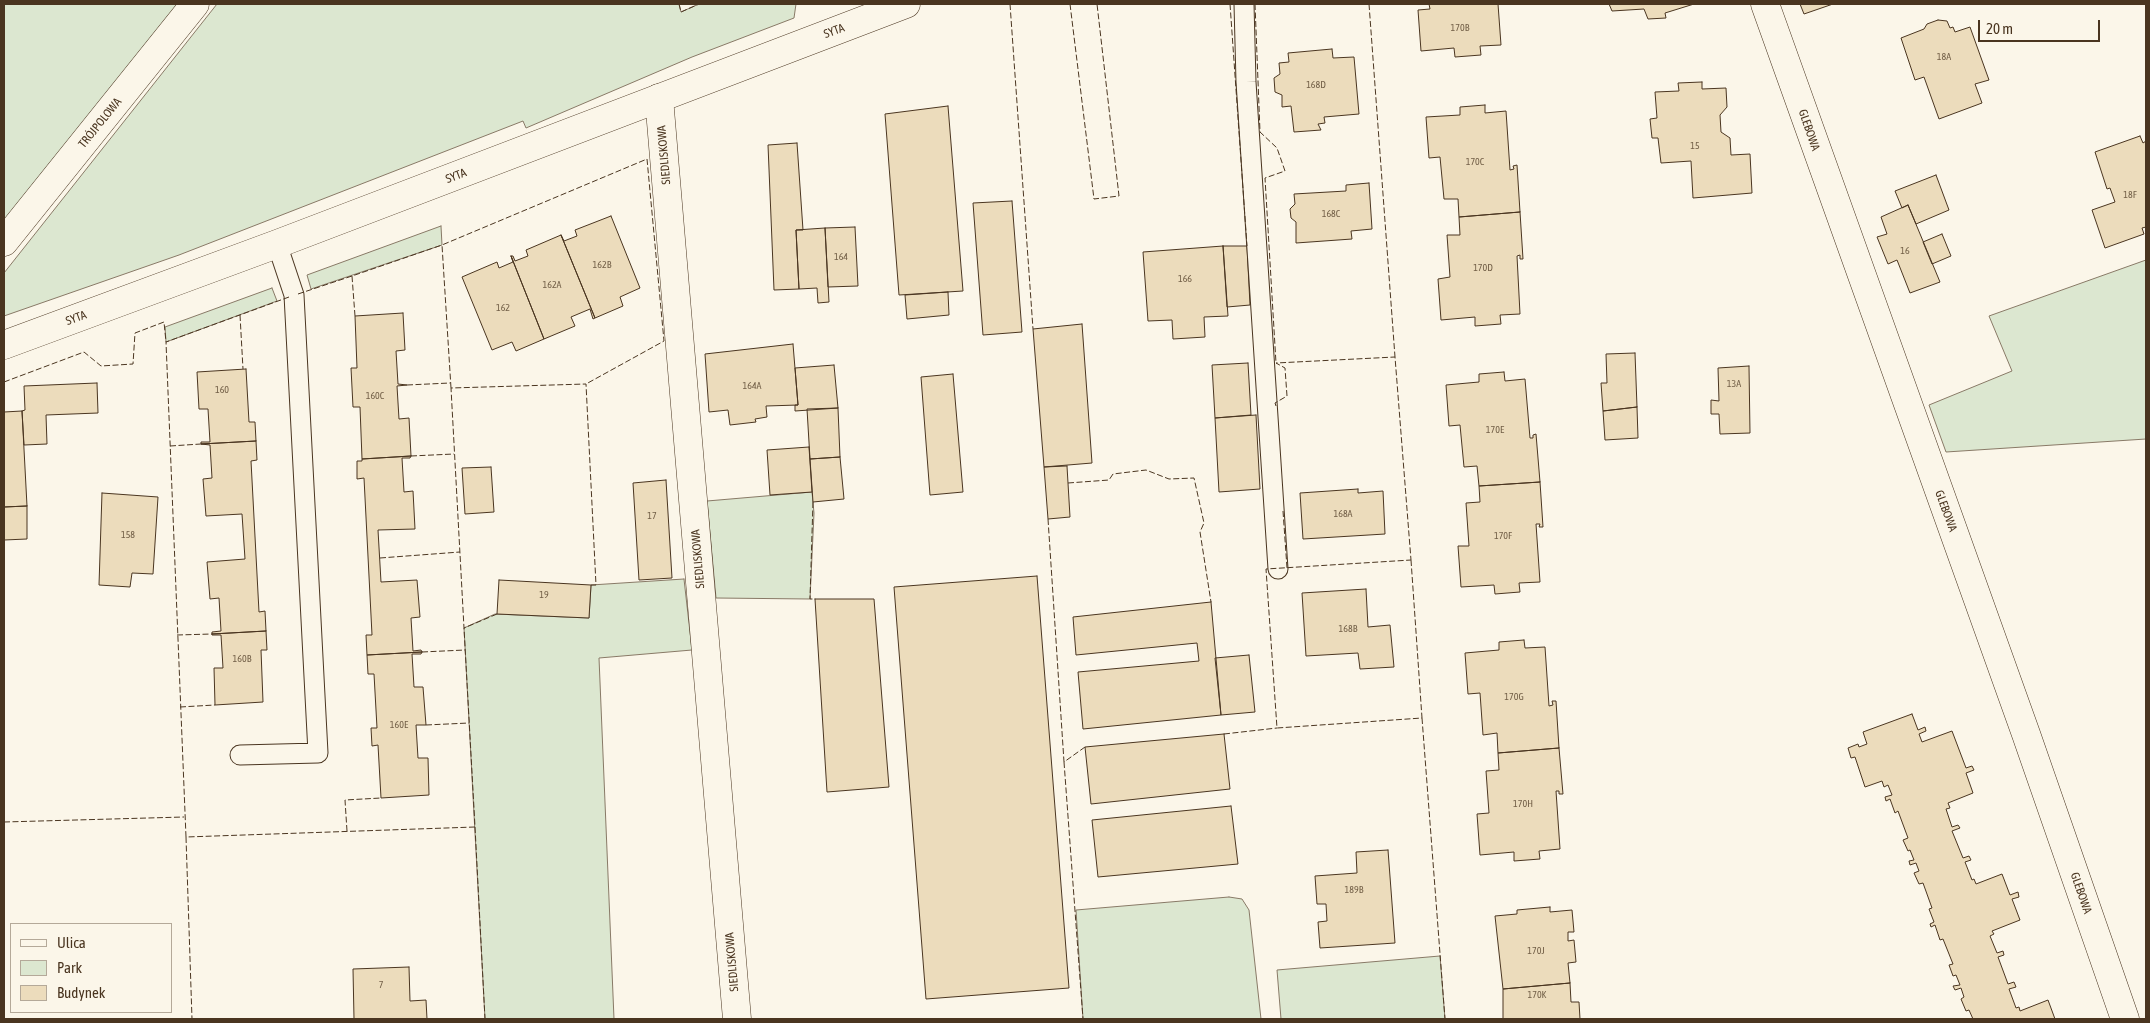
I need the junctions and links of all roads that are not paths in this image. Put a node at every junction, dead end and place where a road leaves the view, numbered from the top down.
1 (195, 4) edge
2 (906, 4) edge
3 (1244, 4) edge
4 (1765, 4) edge
5 (659, 98) junction
6 (4, 242) edge
7 (276, 244) junction
8 (4, 345) edge
9 (1278, 568) dead end
10 (240, 755) dead end
11 (737, 1019) edge
12 (2125, 1019) edge

1 - 6 street, TRÓJPOLOWA
2 - 5 street, SYTA
3 - 9 lane
4 - 12 street, GLEBOWA
5 - 7 street, SYTA
5 - 11 street, SIEDLISKOWA
7 - 8 street, SYTA
7 - 10 lane

